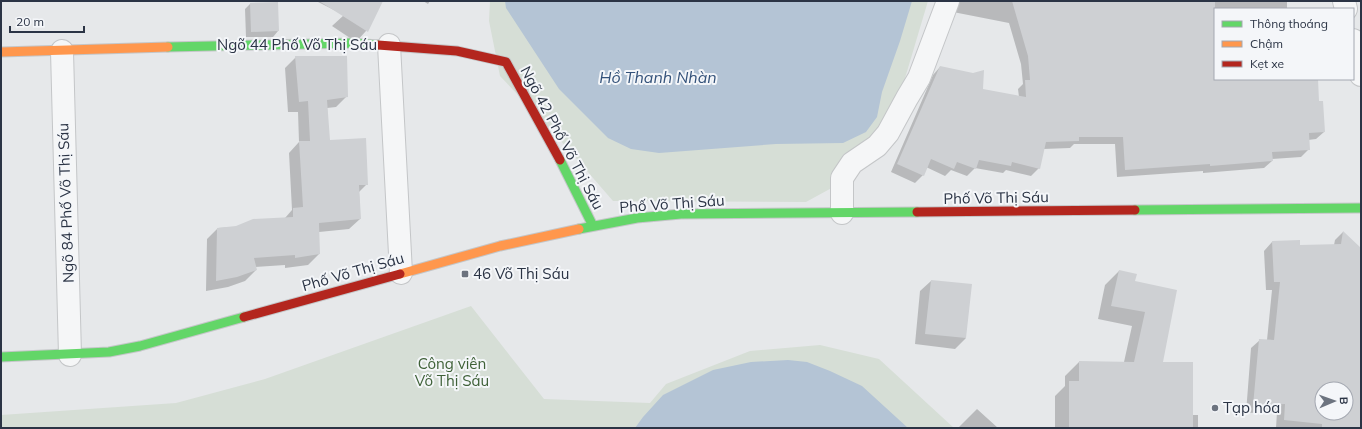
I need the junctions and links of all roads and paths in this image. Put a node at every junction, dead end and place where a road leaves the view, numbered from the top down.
1 (948, 1) edge
2 (1354, 44) edge
3 (389, 45) junction
4 (62, 50) junction
5 (1, 52) edge
6 (1361, 74) edge
7 (1361, 208) edge
8 (842, 213) junction
9 (593, 226) junction
10 (401, 273) junction
11 (70, 355) junction
12 (1, 357) edge

1 - 8 street
2 - 6 street
3 - 4 street, Ngõ 44 Phố Võ Thị Sáu
3 - 9 street, Ngõ 42 Phố Võ Thị Sáu
3 - 10 street, Ngõ 44 Phố Võ Thị Sáu
4 - 5 street, Ngõ 44 Phố Võ Thị Sáu
4 - 11 street, Ngõ 84 Phố Võ Thị Sáu
7 - 8 street, Phố Võ Thị Sáu
8 - 9 street, Phố Võ Thị Sáu
9 - 10 street, Phố Võ Thị Sáu
10 - 11 street, Phố Võ Thị Sáu
11 - 12 street, Phố Võ Thị Sáu

